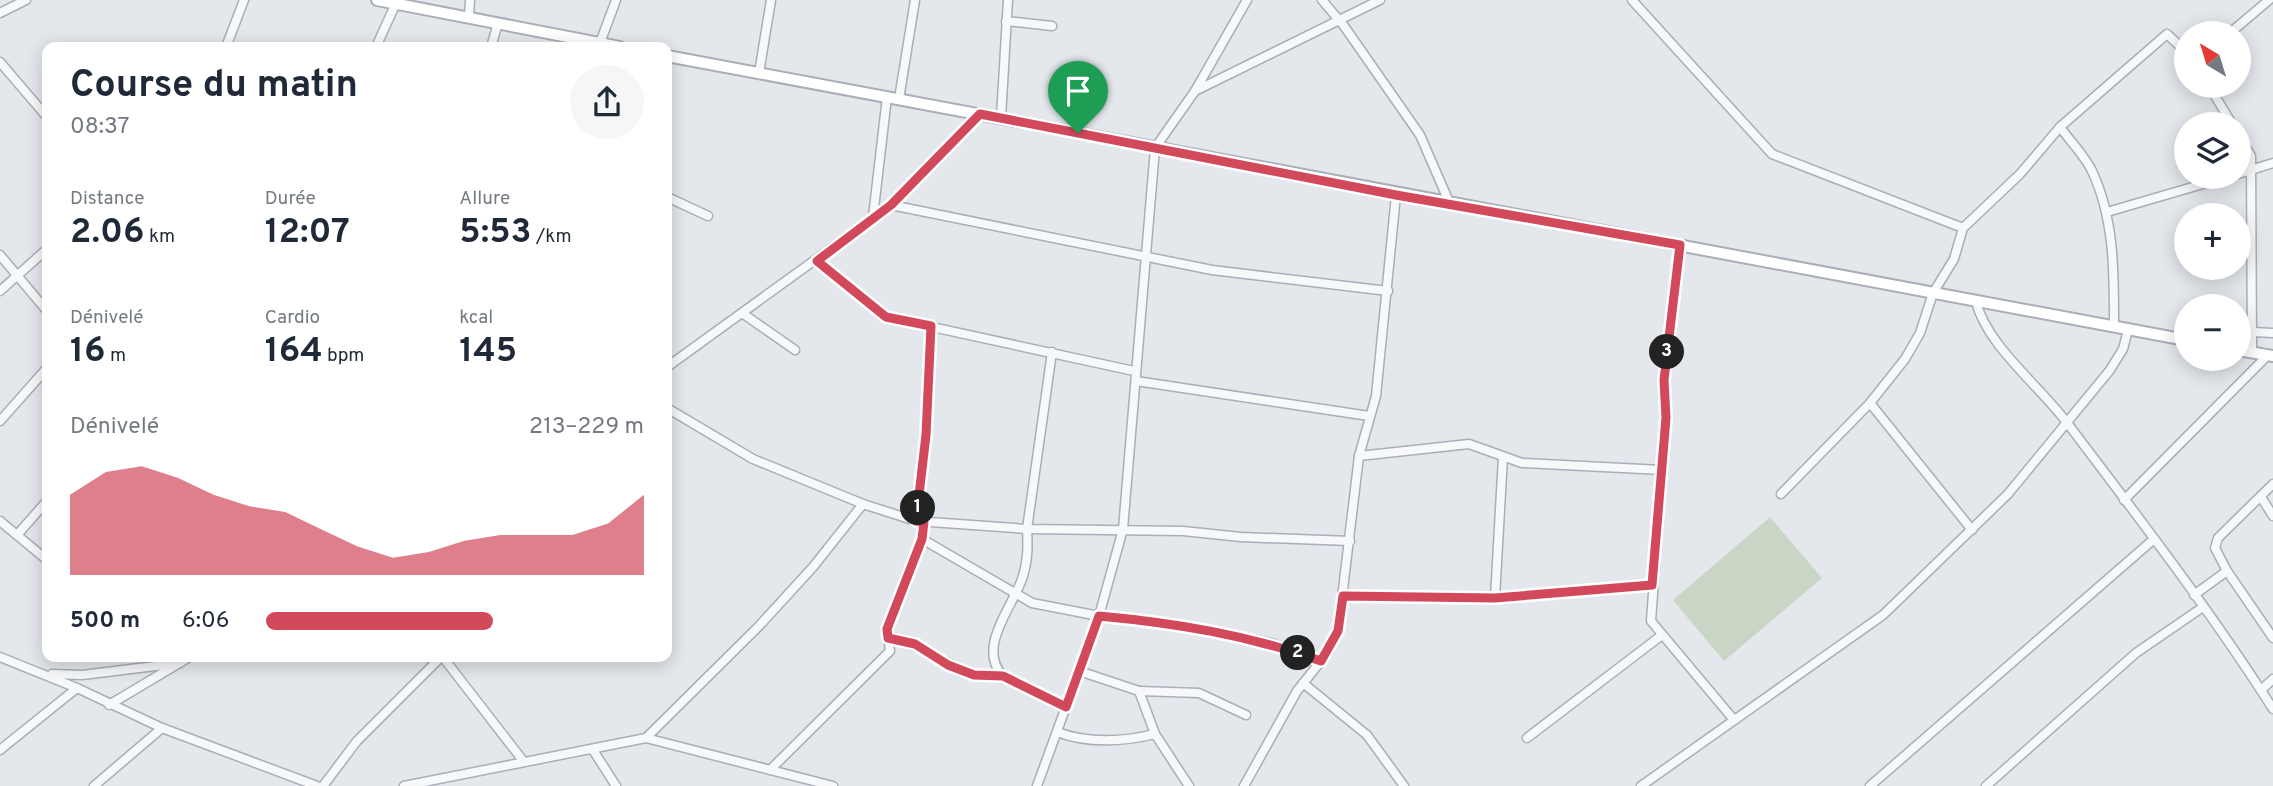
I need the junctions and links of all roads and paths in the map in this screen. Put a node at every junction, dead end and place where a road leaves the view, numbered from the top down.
1 (26, 0) edge
2 (244, 0) edge
3 (377, 0) edge
4 (470, 0) edge
5 (616, 0) edge
6 (771, 0) edge
7 (915, 0) edge
8 (1008, 0) edge
9 (1247, 0) edge
10 (1322, 0) edge
11 (1380, 0) edge
12 (1632, 0) edge
13 (2269, 0) edge
14 (396, 3) junction
15 (0, 13) edge
16 (469, 17) junction
17 (1339, 20) junction
18 (1006, 21) junction
19 (2244, 21) edge
20 (498, 23) junction
21 (1052, 26) dead end
22 (2174, 41) edge
23 (228, 42) edge
24 (378, 42) edge
25 (492, 42) edge
26 (595, 42) edge
27 (600, 42) edge
28 (672, 57) edge
29 (0, 62) edge
30 (759, 73) junction
31 (1195, 91) junction
32 (887, 97) junction
33 (899, 99) junction
34 (42, 111) edge
35 (980, 114) junction
36 (1001, 117) junction
37 (2060, 128) junction
38 (1155, 148) junction
39 (2251, 156) edge
40 (2273, 163) edge
41 (2252, 171) junction
42 (2186, 189) edge
43 (1396, 195) junction
44 (672, 199) edge
45 (1450, 204) junction
46 (891, 205) junction
47 (2108, 212) junction
48 (708, 216) dead end
49 (873, 217) junction
50 (1963, 228) junction
51 (1680, 245) junction
52 (42, 254) edge
53 (0, 255) edge
54 (1147, 258) junction
55 (817, 261) junction
56 (16, 277) junction
57 (0, 290) edge
58 (1388, 291) junction
59 (1933, 293) junction
60 (1976, 302) junction
61 (42, 306) edge
62 (742, 313) junction
63 (931, 326) junction
64 (2114, 327) junction
65 (2127, 330) junction
66 (2252, 332) junction
67 (2273, 333) edge
68 (2174, 338) edge
69 (795, 350) dead end
70 (1052, 352) junction
71 (2252, 352) joint
72 (2271, 356) edge
73 (672, 364) edge
74 (1134, 371) junction
75 (42, 374) edge
76 (1136, 381) junction
77 (1870, 403) junction
78 (672, 411) edge
79 (1369, 416) junction
80 (0, 421) edge
81 (2066, 421) junction
82 (1359, 456) junction
83 (1503, 457) junction
84 (1662, 470) junction
85 (2273, 484) edge
86 (1781, 494) dead end
87 (2261, 497) junction
88 (2124, 500) junction
89 (863, 504) junction
90 (42, 507) edge
91 (2273, 516) edge
92 (0, 521) edge
93 (920, 522) junction
94 (1027, 529) junction
95 (1122, 529) junction
96 (1972, 530) junction
97 (17, 535) junction
98 (922, 539) junction
99 (2154, 540) junction
100 (1350, 541) junction
101 (42, 557) edge
102 (2227, 571) junction
103 (1652, 585) junction
104 (1016, 594) junction
105 (2194, 595) junction
106 (1343, 596) junction
107 (1495, 598) junction
108 (2203, 607) junction
109 (1099, 616) junction
110 (1662, 635) junction
111 (888, 638) junction
112 (2273, 638) edge
113 (0, 657) edge
114 (1321, 661) junction
115 (436, 662) edge
116 (447, 662) edge
117 (180, 663) joint
118 (1079, 671) junction
119 (46, 674) junction
120 (1003, 676) junction
121 (2273, 679) edge
122 (1303, 683) junction
123 (77, 688) junction
124 (2261, 690) junction
125 (1139, 691) junction
126 (109, 705) junction
127 (1066, 707) junction
128 (2273, 709) edge
129 (1246, 715) dead end
130 (1734, 720) junction
131 (162, 728) junction
132 (1057, 733) junction
133 (1155, 734) junction
134 (646, 738) junction
135 (1527, 738) dead end
136 (0, 750) edge
137 (593, 750) junction
138 (524, 762) junction
139 (770, 770) junction
140 (94, 786) edge
141 (317, 786) edge
142 (323, 786) edge
143 (404, 786) edge
144 (616, 786) edge
145 (833, 786) edge
146 (1037, 786) edge
147 (1189, 786) edge
148 (1244, 786) edge
149 (1404, 786) edge
150 (1641, 786) edge
151 (1870, 786) edge
152 (1986, 786) edge

1 - 15 street
2 - 23 street
3 - 14 main road
4 - 16 street
5 - 27 street
6 - 30 street
7 - 33 street
8 - 18 street
9 - 31 street
10 - 17 street
11 - 17 street
12 - 50 street
13 - 19 street
14 - 16 main road
14 - 24 street
16 - 20 main road
17 - 31 street
17 - 45 street
18 - 21 street
18 - 36 street
20 - 25 street
20 - 26 main road
22 - 37 street
28 - 30 main road
29 - 34 street
30 - 32 main road
31 - 38 street
32 - 33 main road
32 - 49 street
33 - 35 main road
35 - 36 main road
35 - 46 street
36 - 38 main road
37 - 47 street
37 - 50 street
38 - 43 main road
38 - 54 street
39 - 41 street
40 - 41 street
41 - 66 street
42 - 47 street
43 - 45 main road
43 - 58 street
44 - 48 street
45 - 51 main road
46 - 49 street
46 - 54 street
47 - 64 street
49 - 55 street
50 - 59 street
51 - 59 main road
51 - 84 street
52 - 56 street
53 - 56 street
54 - 58 street
54 - 74 street
55 - 62 street
55 - 63 street
56 - 57 street
56 - 61 street
58 - 79 street
59 - 60 main road
59 - 77 street
60 - 64 main road
60 - 81 street
62 - 69 street
62 - 73 street
63 - 70 street
63 - 93 street
64 - 65 main road
65 - 68 main road
65 - 81 street
66 - 67 street
66 - 71 street
70 - 74 street
70 - 94 street
71 - 72 main road
72 - 88 street
74 - 76 street
75 - 80 street
76 - 79 street
76 - 95 street
77 - 86 street
77 - 96 street
78 - 89 street
79 - 82 street
81 - 88 street
81 - 96 street
82 - 83 street
82 - 100 street
83 - 84 street
83 - 107 street
84 - 103 street
85 - 87 street
87 - 91 street
87 - 102 street
88 - 99 street
89 - 93 street
89 - 134 street
90 - 97 street
92 - 97 street
93 - 94 street
93 - 98 street
94 - 95 street
94 - 104 street
95 - 100 street
95 - 109 street
96 - 130 street
97 - 101 street
98 - 104 street
98 - 111 street
99 - 105 street
99 - 151 street
100 - 106 street
102 - 105 street
102 - 112 street
103 - 107 street
103 - 110 street
104 - 109 street
104 - 120 street
105 - 108 street
106 - 107 street
106 - 114 street
108 - 124 street
108 - 152 street
109 - 114 street
109 - 118 street
110 - 130 street
110 - 135 street
111 - 120 street
111 - 139 street
113 - 119 street
114 - 122 street
115 - 142 street
116 - 138 street
117 - 119 street
117 - 126 street
118 - 125 street
118 - 127 street
119 - 123 street
120 - 127 street
121 - 124 street
122 - 148 street
122 - 149 street
123 - 126 street
123 - 136 street
124 - 128 street
125 - 129 street
125 - 133 street
126 - 131 street
127 - 132 street
130 - 150 street
131 - 140 street
131 - 141 street
132 - 133 street
132 - 146 street
133 - 147 street
134 - 137 street
134 - 139 street
137 - 138 street
137 - 144 street
138 - 143 street
139 - 145 street

